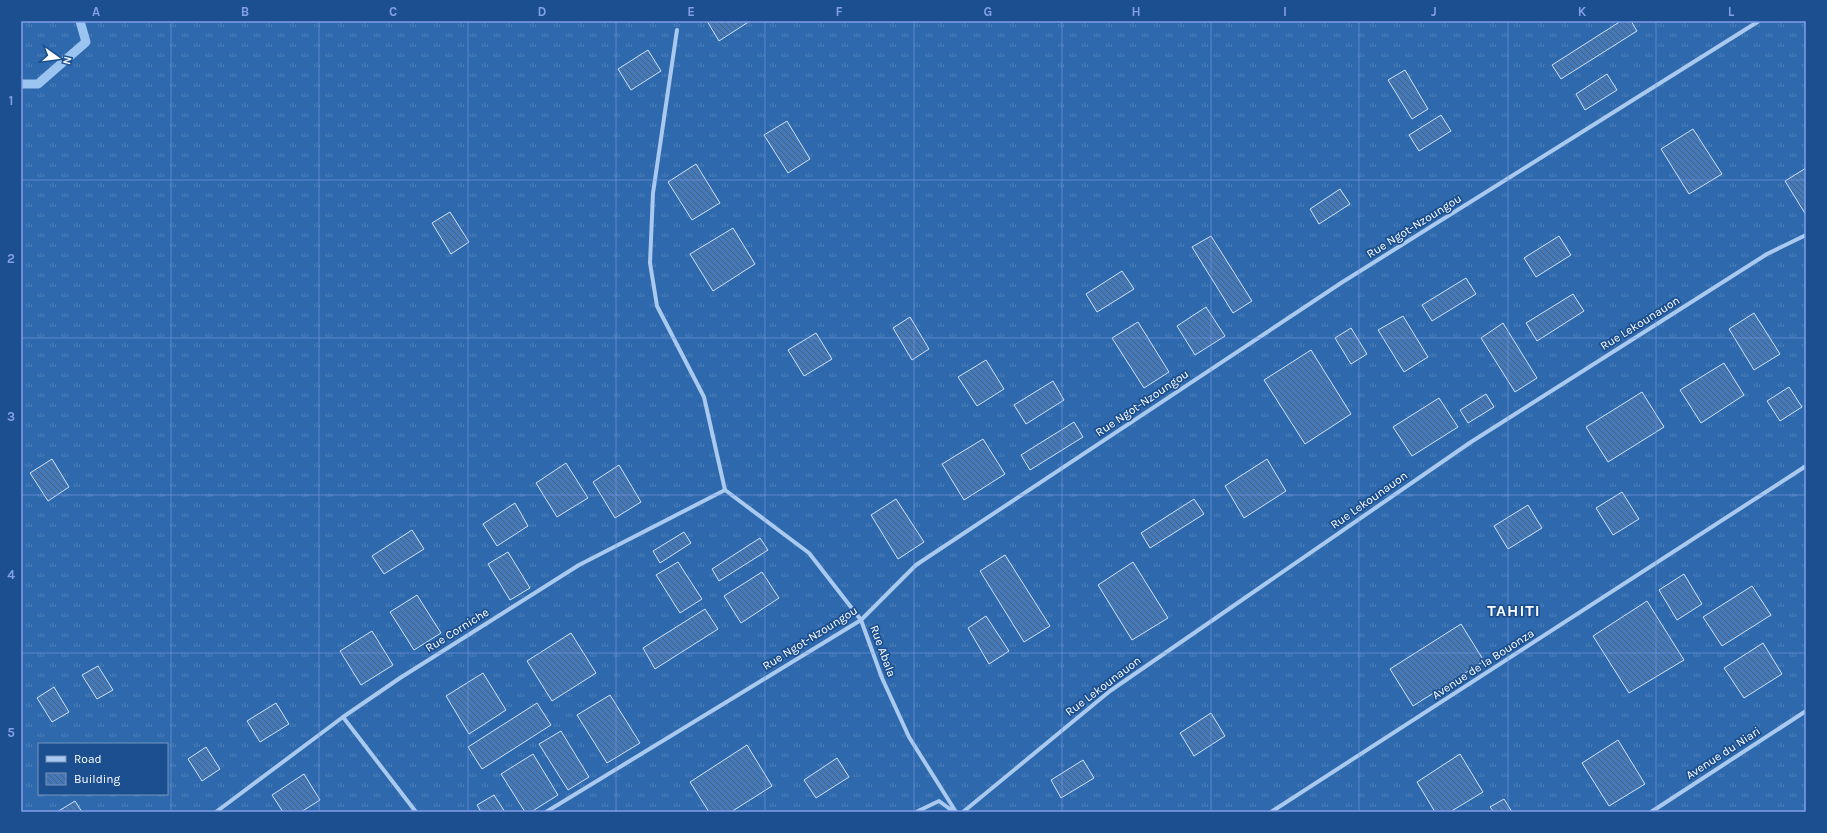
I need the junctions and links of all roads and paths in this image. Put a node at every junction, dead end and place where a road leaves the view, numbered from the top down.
1 (1759, 21) edge
2 (677, 30) dead end
3 (1806, 235) edge
4 (1806, 466) edge
5 (725, 490) junction
6 (861, 620) junction
7 (1806, 711) edge
8 (343, 717) junction
9 (216, 812) edge
10 (416, 812) edge
11 (546, 812) edge
12 (916, 812) edge
13 (955, 812) edge
14 (963, 812) edge
15 (1271, 812) edge
16 (1651, 812) edge

1 - 6 street, Rue Ngot-Nzoungou
2 - 5 street
3 - 14 street, Rue Lekounauon
4 - 15 street, Avenue de la Bouonza
5 - 6 street, Rue Abala
5 - 8 street, Rue Corniche
6 - 11 street, Rue Ngot-Nzoungou
6 - 13 street, Rue Abala
7 - 16 street, Avenue du Niari
8 - 9 street, Rue Corniche
8 - 10 street
12 - 13 street

